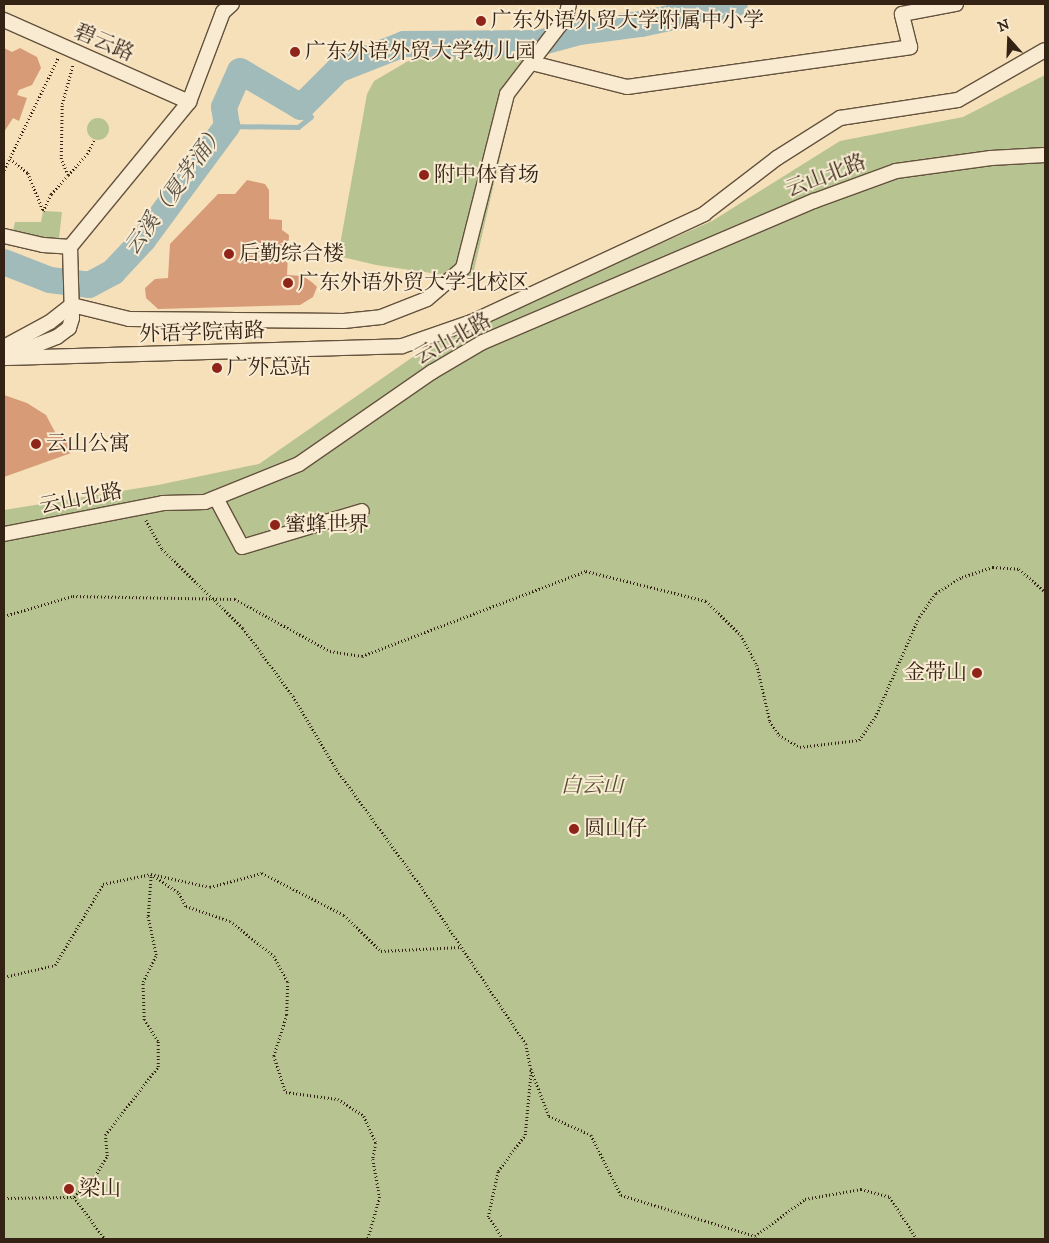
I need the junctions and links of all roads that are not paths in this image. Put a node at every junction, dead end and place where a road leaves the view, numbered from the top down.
1 (232, 4) edge
2 (956, 4) edge
3 (568, 10) edge
4 (4, 20) edge
5 (1045, 50) edge
6 (532, 63) junction
7 (189, 102) junction
8 (1045, 155) edge
9 (4, 236) edge
10 (70, 247) junction
11 (72, 305) junction
12 (474, 321) junction
13 (483, 342) junction
14 (4, 347) edge
15 (4, 358) edge
16 (216, 498) junction
17 (362, 511) dead end
18 (4, 534) edge

1 - 7 street
2 - 6 street
3 - 6 street
4 - 7 street, 碧云路
5 - 12 street, 外语学院南路
6 - 11 street
7 - 10 street
8 - 13 street, 云山北路
9 - 10 street
10 - 11 street
11 - 14 street
11 - 15 street
12 - 13 street
12 - 15 street, 外语学院南路
13 - 16 street, 云山北路
16 - 17 street
16 - 18 street, 云山北路

